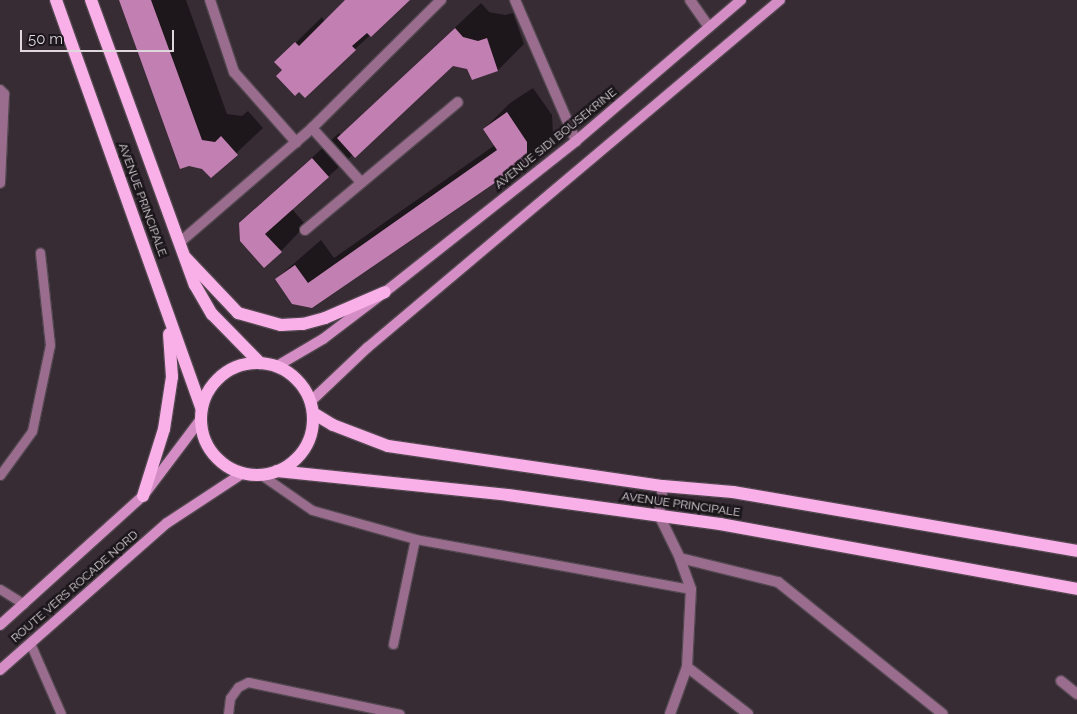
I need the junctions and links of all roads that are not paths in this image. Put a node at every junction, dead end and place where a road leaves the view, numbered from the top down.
1 (56, 0) edge
2 (91, 0) edge
3 (210, 0) edge
4 (441, 0) edge
5 (515, 0) edge
6 (690, 0) edge
7 (741, 0) edge
8 (780, 0) edge
9 (709, 27) junction
10 (0, 90) edge
11 (458, 102) dead end
12 (312, 128) junction
13 (576, 141) junction
14 (296, 142) junction
15 (360, 181) junction
16 (0, 183) edge
17 (304, 230) dead end
18 (181, 248) junction
19 (40, 253) dead end
20 (385, 292) junction
21 (168, 314) junction
22 (260, 363) junction
23 (277, 366) junction
24 (311, 407) junction
25 (201, 414) junction
26 (277, 471) junction
27 (243, 473) junction
28 (260, 474) junction
29 (0, 475) edge
30 (664, 486) junction
31 (143, 496) junction
32 (659, 515) junction
33 (415, 539) junction
34 (1077, 551) edge
35 (680, 558) junction
36 (0, 589) edge
37 (691, 589) junction
38 (1077, 589) edge
39 (24, 604) junction
40 (0, 625) edge
41 (30, 644) junction
42 (393, 644) dead end
43 (687, 666) junction
44 (0, 670) edge
45 (1061, 681) dead end
46 (1077, 694) edge
47 (61, 714) edge
48 (228, 714) edge
49 (400, 714) edge
50 (670, 714) edge
51 (748, 714) edge
52 (943, 714) edge

1 - 21 main road, AVENUE PRINCIPALE
2 - 18 main road, AVENUE PRINCIPALE
3 - 14 street
4 - 12 street
5 - 13 street
6 - 9 street
7 - 9 main road, AVENUE SIDI BOUSEKRINE
8 - 24 main road
9 - 13 main road, AVENUE SIDI BOUSEKRINE
10 - 16 street
11 - 15 street
12 - 14 street
12 - 15 street
13 - 20 main road, AVENUE SIDI BOUSEKRINE
14 - 18 street
15 - 17 street
18 - 20 main road
18 - 22 main road, AVENUE PRINCIPALE
19 - 29 lane
20 - 23 main road
21 - 25 main road, AVENUE PRINCIPALE
21 - 31 main road
22 - 23 main road
22 - 25 main road
23 - 24 main road
24 - 26 main road
24 - 30 main road, AVENUE PRINCIPALE
25 - 27 main road
25 - 31 main road
26 - 28 main road
26 - 32 main road, AVENUE PRINCIPALE
27 - 28 main road
27 - 41 main road, ROUTE VERS ROCADE NORD
28 - 33 lane
30 - 32 street
30 - 34 main road, AVENUE PRINCIPALE
31 - 39 main road
32 - 35 street
32 - 38 main road, AVENUE PRINCIPALE
33 - 37 lane
33 - 42 lane
35 - 37 street
35 - 52 street
36 - 39 lane
37 - 43 street
39 - 40 main road
41 - 44 main road, ROUTE VERS ROCADE NORD
41 - 47 lane
43 - 50 street
43 - 51 street
45 - 46 street
48 - 49 lane

